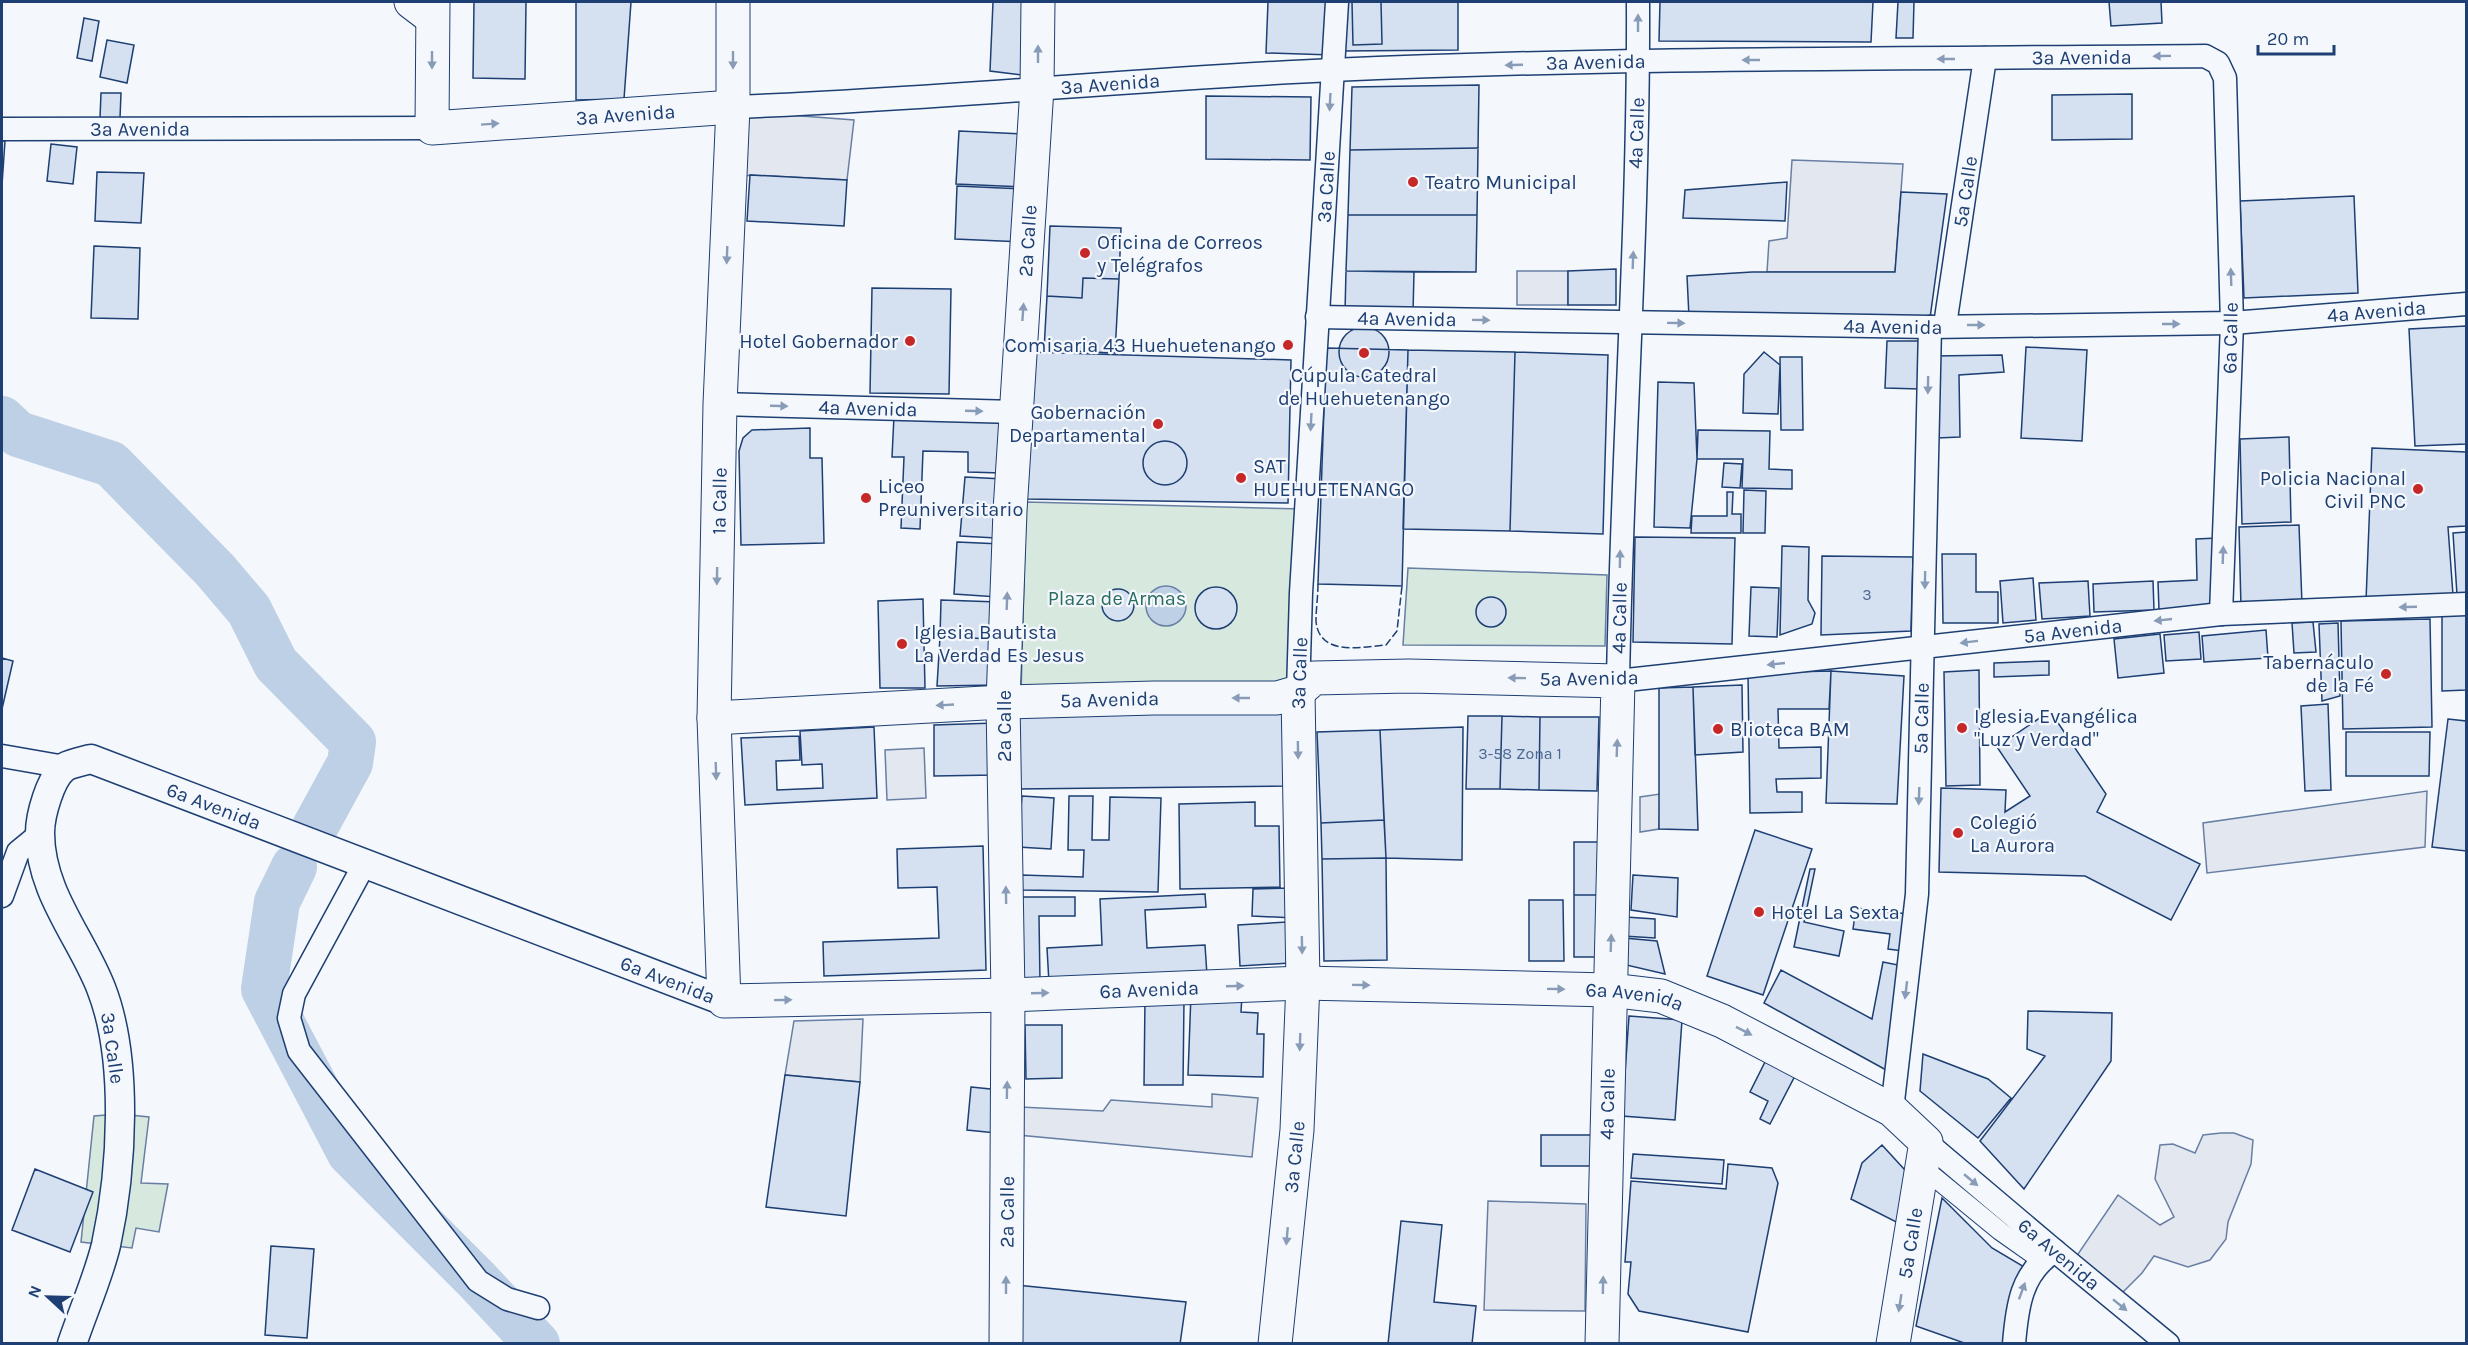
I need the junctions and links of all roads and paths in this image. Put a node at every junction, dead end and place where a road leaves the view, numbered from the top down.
1 (733, 2) edge
2 (1038, 2) edge
3 (1337, 2) edge
4 (1638, 2) edge
5 (426, 7) edge
6 (1985, 58) junction
7 (1638, 61) junction
8 (2218, 63) joint
9 (1332, 70) junction
10 (1037, 88) junction
11 (733, 107) junction
12 (432, 128) junction
13 (2, 129) edge
14 (2466, 304) edge
15 (1317, 317) junction
16 (1631, 323) junction
17 (2232, 323) junction
18 (1937, 326) junction
19 (720, 404) junction
20 (1016, 412) junction
21 (2466, 604) edge
22 (2221, 614) junction
23 (1923, 648) junction
24 (1618, 681) junction
25 (1298, 692) junction
26 (1003, 702) junction
27 (714, 718) junction
28 (2, 756) edge
29 (65, 767) junction
30 (40, 834) junction
31 (366, 863) junction
32 (2, 896) edge
33 (1303, 983) junction
34 (1610, 990) junction
35 (1008, 994) junction
36 (724, 1001) junction
37 (1892, 1110) junction
38 (1924, 1155) junction
39 (2048, 1256) junction
40 (538, 1308) dead end
41 (72, 1344) edge
42 (1006, 1344) edge
43 (1275, 1344) edge
44 (1602, 1344) edge
45 (1893, 1344) edge
46 (2014, 1344) edge
47 (2168, 1344) edge

1 -> 11 main road, 1a Calle
10 -> 2 main road, 2a Calle
3 - 9 street, 3a Calle
7 -> 4 street, 4a Calle
5 -> 12 main road
6 -> 7 street, 3a Avenida
8 -> 6 street, 3a Avenida
6 - 18 street, 5a Calle
7 -> 9 street, 3a Avenida
16 -> 7 street, 4a Calle
17 -> 8 street, 6a Calle
9 - 10 street, 3a Avenida
9 -> 15 street, 3a Calle
10 - 11 street, 3a Avenida
20 -> 10 main road, 2a Calle
12 -> 11 main road, 3a Avenida
11 -> 19 main road, 1a Calle
12 - 13 street, 3a Avenida
14 - 17 street, 4a Avenida
15 -> 16 street, 4a Avenida
15 -> 25 street, 3a Calle
16 -> 18 street, 4a Avenida
24 -> 16 street, 4a Calle
18 -> 17 street, 4a Avenida
22 -> 17 street, 6a Calle
18 -> 23 street, 5a Calle
19 -> 20 street, 4a Avenida
19 -> 27 main road, 1a Calle
26 -> 20 main road, 2a Calle
21 -> 22 street, 5a Avenida
22 -> 23 street, 5a Avenida
23 -> 24 street, 5a Avenida
23 -> 37 street, 5a Calle
24 -> 25 main road, 5a Avenida
34 -> 24 main road, 4a Calle
25 -> 26 main road, 5a Avenida
25 -> 33 main road, 3a Calle
26 -> 27 main road, 5a Avenida
35 -> 26 main road, 2a Calle
27 -> 36 main road, 1a Calle
28 - 29 street
29 - 30 street, 3a Calle
29 - 31 street, 6a Avenida
30 - 32 street
30 - 41 street, 3a Calle
31 - 36 street, 6a Avenida
31 - 40 street
33 -> 34 main road, 6a Avenida
35 -> 33 main road, 6a Avenida
33 -> 43 main road, 3a Calle
34 -> 37 main road, 6a Avenida
44 -> 34 main road, 4a Calle
36 -> 35 main road, 6a Avenida
42 -> 35 main road, 2a Calle
37 - 38 main road, 6a Avenida
38 - 39 street, 6a Avenida
38 -> 45 main road, 5a Calle
46 -> 39 street
39 -> 47 street, 6a Avenida

